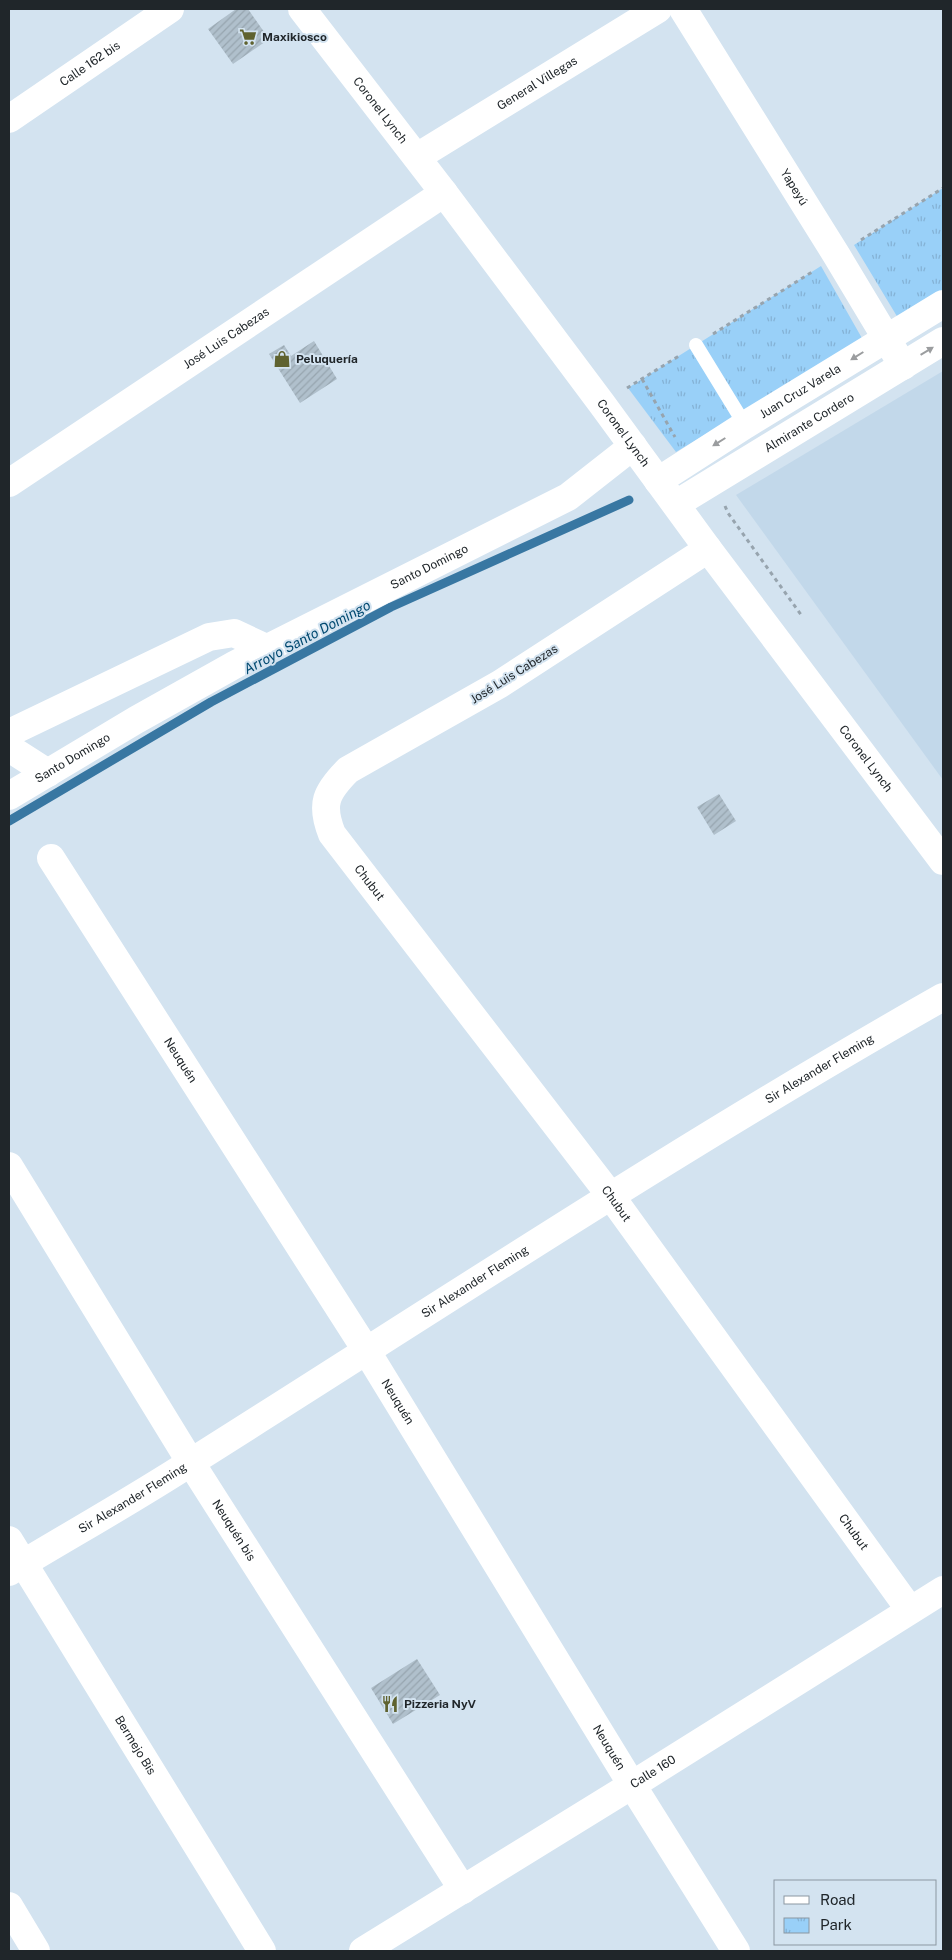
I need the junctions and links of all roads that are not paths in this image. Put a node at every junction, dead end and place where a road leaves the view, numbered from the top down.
1 (170, 9) edge
2 (302, 9) edge
3 (658, 9) edge
4 (683, 9) edge
5 (9, 119) edge
6 (416, 157) junction
7 (444, 193) junction
8 (943, 304) edge
9 (886, 338) junction
10 (943, 341) edge
11 (696, 345) road end
12 (903, 366) junction
13 (745, 425) junction
14 (633, 446) junction
15 (658, 481) junction
16 (9, 483) edge
17 (676, 504) junction
18 (708, 550) junction
19 (266, 648) junction
20 (9, 733) edge
21 (9, 748) edge
22 (48, 773) junction
23 (9, 796) edge
24 (325, 800) joint
25 (51, 858) dead end
26 (943, 861) edge
27 (943, 997) edge
28 (9, 1166) edge
29 (610, 1195) junction
30 (366, 1350) junction
31 (191, 1463) junction
32 (9, 1540) edge
33 (16, 1568) edge
34 (943, 1590) edge
35 (910, 1610) junction
36 (632, 1786) junction
37 (463, 1890) junction
38 (9, 1906) edge
39 (36, 1951) edge
40 (262, 1951) edge
41 (363, 1951) edge
42 (736, 1951) edge

1 - 5 street, Calle 162 bis
2 - 6 street, Coronel Lynch
3 - 6 street, General Villegas
4 - 9 street, Yapeyú
6 - 7 street, Coronel Lynch
7 - 14 street, Coronel Lynch
7 - 16 street, José Luis Cabezas
8 - 9 street, Juan Cruz Varela
9 - 12 street, Yapeyú
9 -> 13 street, Juan Cruz Varela
12 -> 10 street, Almirante Cordero
11 - 13 lane
12 - 17 street, Almirante Cordero
13 -> 15 street, Juan Cruz Varela
14 - 15 street, Coronel Lynch
14 - 19 street, Santo Domingo
15 - 17 street, Coronel Lynch
17 - 18 street, Coronel Lynch
18 - 24 street, José Luis Cabezas
18 - 26 street, Coronel Lynch
19 - 20 street
19 - 22 street, Santo Domingo
21 - 22 street
22 - 23 street, Santo Domingo
24 - 29 street, Chubut
25 - 30 street, Neuquén
27 - 29 street, Sir Alexander Fleming
28 - 31 street, Neuquén bis
29 - 30 street, Sir Alexander Fleming
29 - 35 street, Chubut
30 - 31 street, Sir Alexander Fleming
30 - 36 street, Neuquén
31 - 33 street, Sir Alexander Fleming
31 - 37 street, Neuquén bis
32 - 33 street, Bermejo Bis
33 - 40 street, Bermejo Bis
34 - 35 street, Calle 160
35 - 36 street, Calle 160
36 - 37 street, Calle 160
36 - 42 street, Neuquén
37 - 41 street, Calle 160
38 - 39 street

